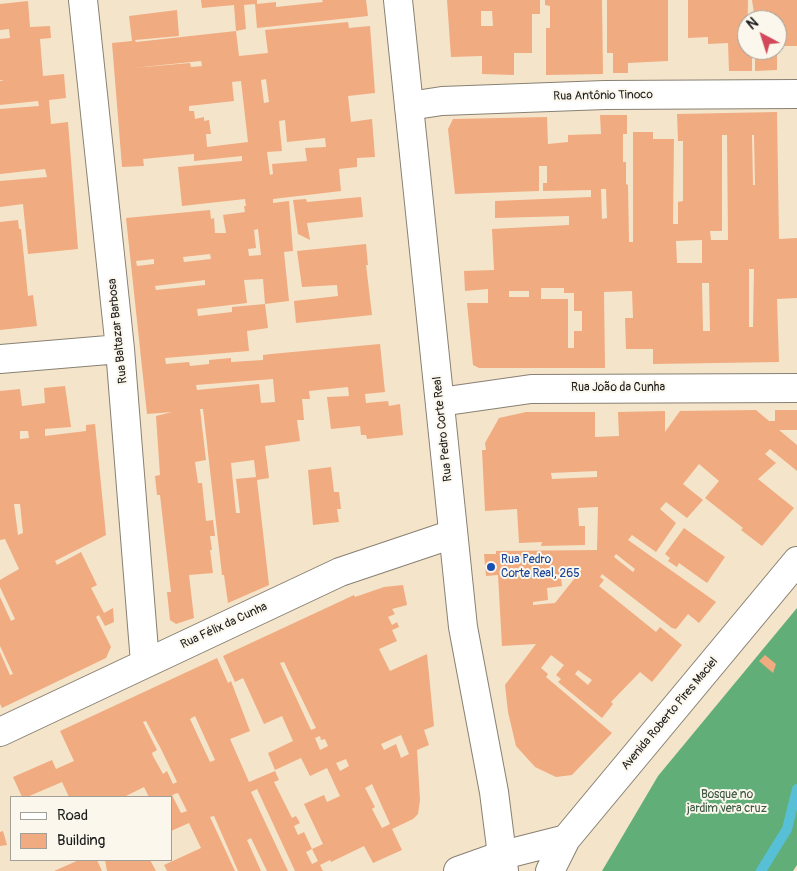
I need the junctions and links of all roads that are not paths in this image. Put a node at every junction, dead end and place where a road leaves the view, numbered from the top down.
1 (83, 0) edge
2 (398, 0) edge
3 (797, 94) edge
4 (409, 106) junction
5 (120, 349) junction
6 (0, 359) edge
7 (797, 388) edge
8 (440, 402) junction
9 (453, 534) junction
10 (797, 561) edge
11 (145, 663) junction
12 (0, 732) edge
13 (566, 839) junction
14 (504, 863) edge
15 (458, 871) edge
16 (550, 871) edge

1 - 5 street, Rua Baltazar Barbosa
2 - 4 street, Rua Pedro Corte Real
3 - 4 street, Rua Antônio Tinoco
4 - 8 street, Rua Pedro Corte Real
5 - 6 street
5 - 11 street, Rua Baltazar Barbosa
7 - 8 street, Rua João da Cunha
8 - 9 street, Rua Pedro Corte Real
9 - 11 street, Rua Félix da Cunha
9 - 14 street, Rua Pedro Corte Real
10 - 13 street, Avenida Roberto Pires Maciel
11 - 12 street, Rua Félix da Cunha
13 - 14 street
13 - 16 street, Avenida Roberto Pires Maciel
14 - 15 street

